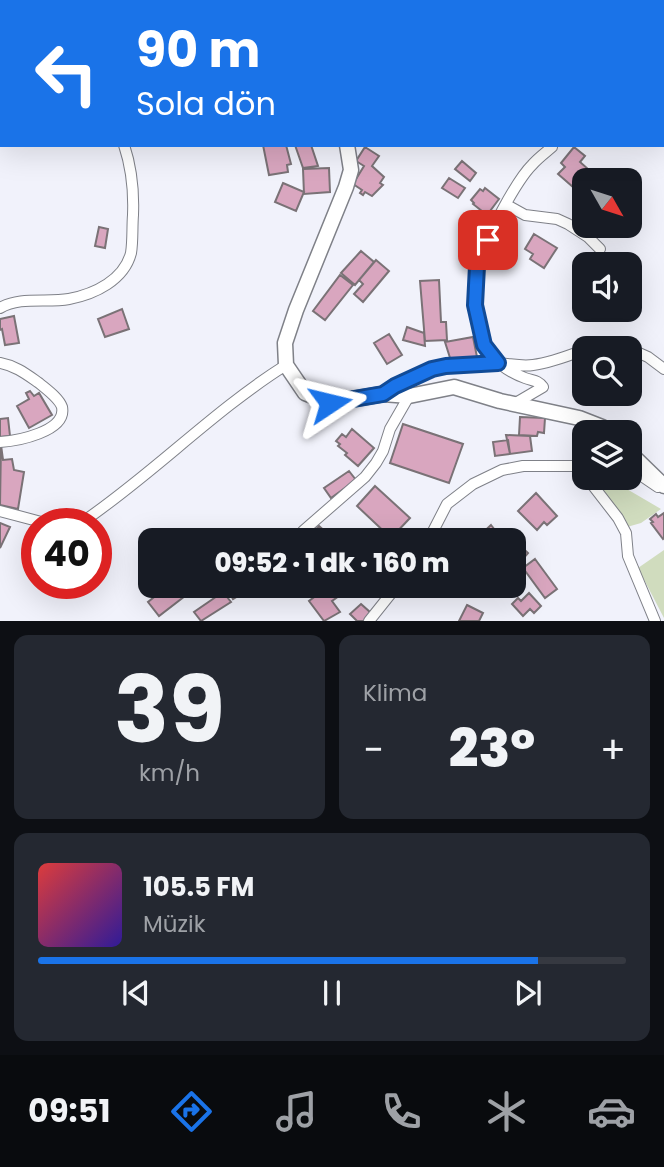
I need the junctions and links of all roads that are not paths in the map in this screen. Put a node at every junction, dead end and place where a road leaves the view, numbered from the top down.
1 (124, 147) edge
2 (347, 147) edge
3 (552, 147) dead end
4 (507, 205) junction
5 (600, 249) dead end
6 (0, 308) edge
7 (572, 353) edge
8 (642, 354) edge
9 (0, 363) edge
10 (498, 363) junction
11 (286, 365) junction
12 (664, 369) edge
13 (383, 394) junction
14 (409, 396) junction
15 (513, 404) junction
16 (584, 420) edge
17 (0, 442) edge
18 (642, 466) edge
19 (572, 470) edge
20 (642, 475) edge
21 (664, 489) edge
22 (597, 490) edge
23 (100, 508) edge
24 (0, 511) edge
25 (21, 516) edge
26 (306, 528) edge
27 (435, 528) edge
28 (387, 598) edge
29 (369, 621) edge
30 (655, 621) edge

1 - 6 street
2 - 11 street
3 - 4 street
4 - 5 street
4 - 10 street
7 - 10 street
8 - 12 street
9 - 17 street
10 - 13 street
10 - 15 street
11 - 13 street
11 - 23 street
13 - 14 street
14 - 15 street
14 - 26 street
15 - 16 street
18 - 21 street
19 - 27 street
20 - 21 street
22 - 30 street
24 - 25 street
28 - 29 street

